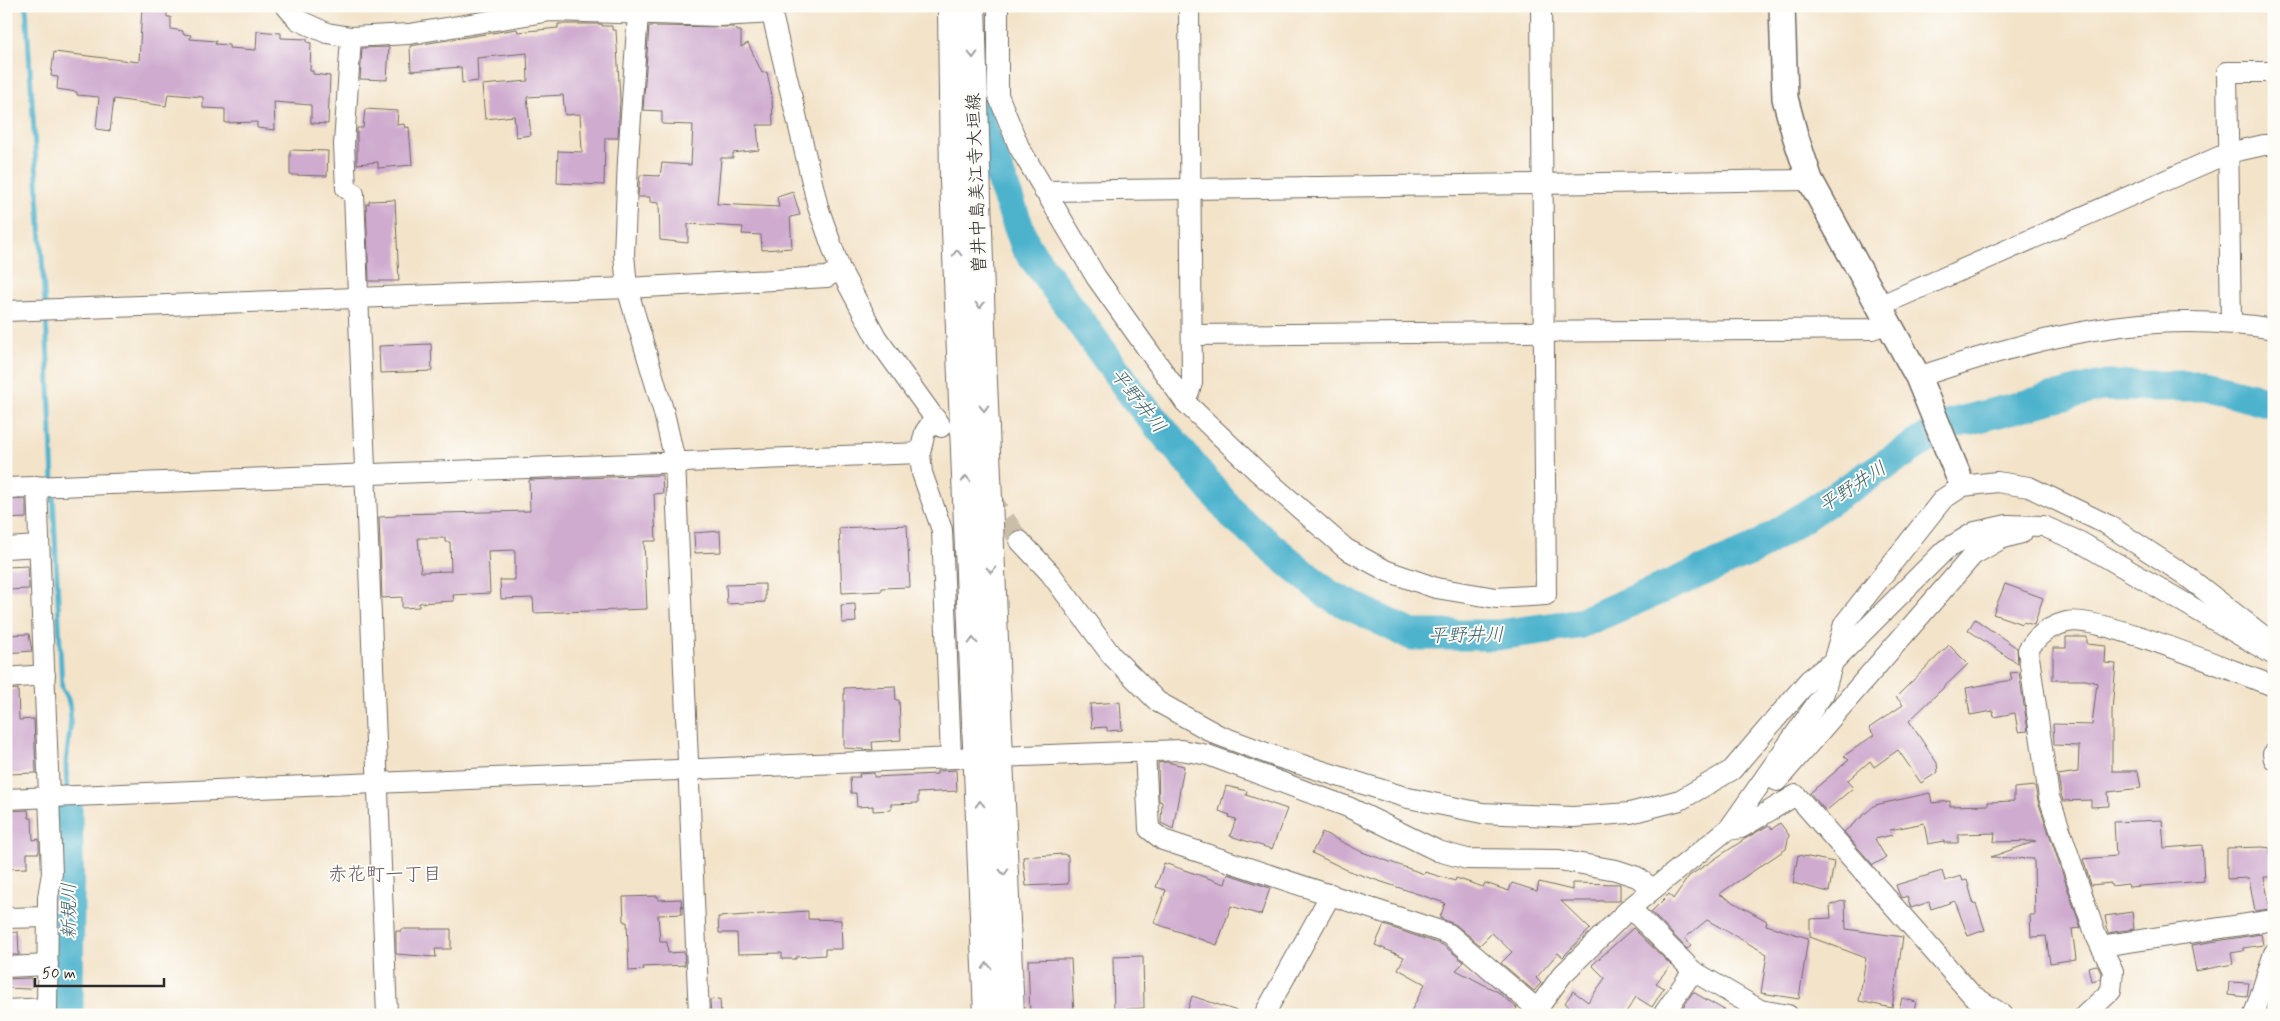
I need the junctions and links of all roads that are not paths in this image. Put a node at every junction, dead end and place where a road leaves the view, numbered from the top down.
1 (286, 6) edge
2 (952, 6) edge
3 (971, 6) edge
4 (998, 6) edge
5 (1189, 6) edge
6 (1541, 6) edge
7 (1782, 6) edge
8 (771, 10) edge
9 (638, 12) junction
10 (351, 37) junction
11 (2274, 72) edge
12 (2274, 145) edge
13 (2228, 153) junction
14 (1810, 180) junction
15 (1541, 184) junction
16 (1191, 187) junction
17 (1044, 191) junction
18 (840, 269) junction
19 (627, 288) junction
20 (357, 296) junction
21 (6, 311) edge
22 (1884, 315) junction
23 (2231, 322) junction
24 (2274, 329) edge
25 (1542, 332) junction
26 (1192, 335) junction
27 (971, 357) junction
28 (1920, 381) junction
29 (1184, 402) junction
30 (920, 453) junction
31 (675, 461) junction
32 (365, 473) junction
33 (1960, 480) junction
34 (39, 486) junction
35 (6, 488) edge
36 (2043, 526) junction
37 (1020, 541) tunnel mouth
38 (39, 546) junction
39 (6, 548) edge
40 (2274, 654) edge
41 (1835, 660) junction
42 (45, 675) junction
43 (6, 678) edge
44 (2274, 686) edge
45 (1145, 751) junction
46 (2273, 754) edge
47 (988, 757) junction
48 (950, 758) junction
49 (2274, 759) edge
50 (690, 770) junction
51 (378, 784) junction
52 (53, 797) junction
53 (6, 799) edge
54 (1728, 830) junction
55 (1653, 890) junction
56 (1331, 894) junction
57 (1630, 908) junction
58 (48, 917) junction
59 (6, 918) edge
60 (2274, 920) edge
61 (2101, 946) junction
62 (2274, 953) edge
63 (48, 965) junction
64 (6, 967) edge
65 (1692, 971) junction
66 (6, 1010) edge
67 (47, 1011) edge
68 (1535, 1012) edge
69 (1759, 1012) edge
70 (387, 1015) edge
71 (699, 1015) edge
72 (988, 1015) edge
73 (1010, 1015) edge
74 (1264, 1015) edge
75 (1663, 1015) edge
76 (1788, 1015) edge
77 (2003, 1015) edge
78 (2085, 1015) edge
79 (2254, 1015) edge

1 - 10 street
27 -> 2 main road, 曽井中島美江寺大垣線
3 -> 27 main road, 曽井中島美江寺大垣線
4 - 17 street
5 - 16 street
6 - 15 street
7 - 14 street
8 - 9 street
8 - 18 street
9 - 10 street
9 - 19 street
10 - 20 street
11 - 13 street
12 - 13 street
13 - 22 street
13 - 23 street
14 - 15 street
14 - 22 street
15 - 16 street
15 - 25 street
16 - 17 street
16 - 26 street
17 - 29 street
18 - 19 street
18 - 30 street
19 - 20 street
19 - 31 street
20 - 21 street
20 - 32 street
22 - 25 street
22 - 28 street
23 - 24 street
23 - 28 street
25 - 26 street
25 - 29 street
26 - 29 street
27 - 47 main road
28 - 33 street
30 - 31 street
30 - 48 street
31 - 32 street
31 - 50 street
32 - 34 street
32 - 51 street
33 - 40 street
33 - 41 street
34 - 35 street
34 - 38 street
36 - 40 street
36 - 41 street
36 - 54 street
37 - 41 street
38 - 39 street
38 - 42 street
41 - 54 street
42 - 43 street
42 - 52 street
44 - 61 street
45 - 47 street
45 - 55 street
45 - 56 street
46 - 49 street
47 - 48 street
72 -> 47 main road
47 -> 73 main road
48 - 50 street
50 - 51 street
50 - 71 street
51 - 52 street
51 - 70 street
52 - 53 street
52 - 58 street
54 - 55 street
54 - 77 street
55 - 57 street
56 - 68 street
56 - 74 street
57 - 65 street
57 - 68 street
58 - 59 street
58 - 63 street
60 - 61 street
61 - 78 street
62 - 79 street
63 - 64 street
63 - 67 street
65 - 69 street
65 - 75 street
66 - 67 street
69 - 76 street

